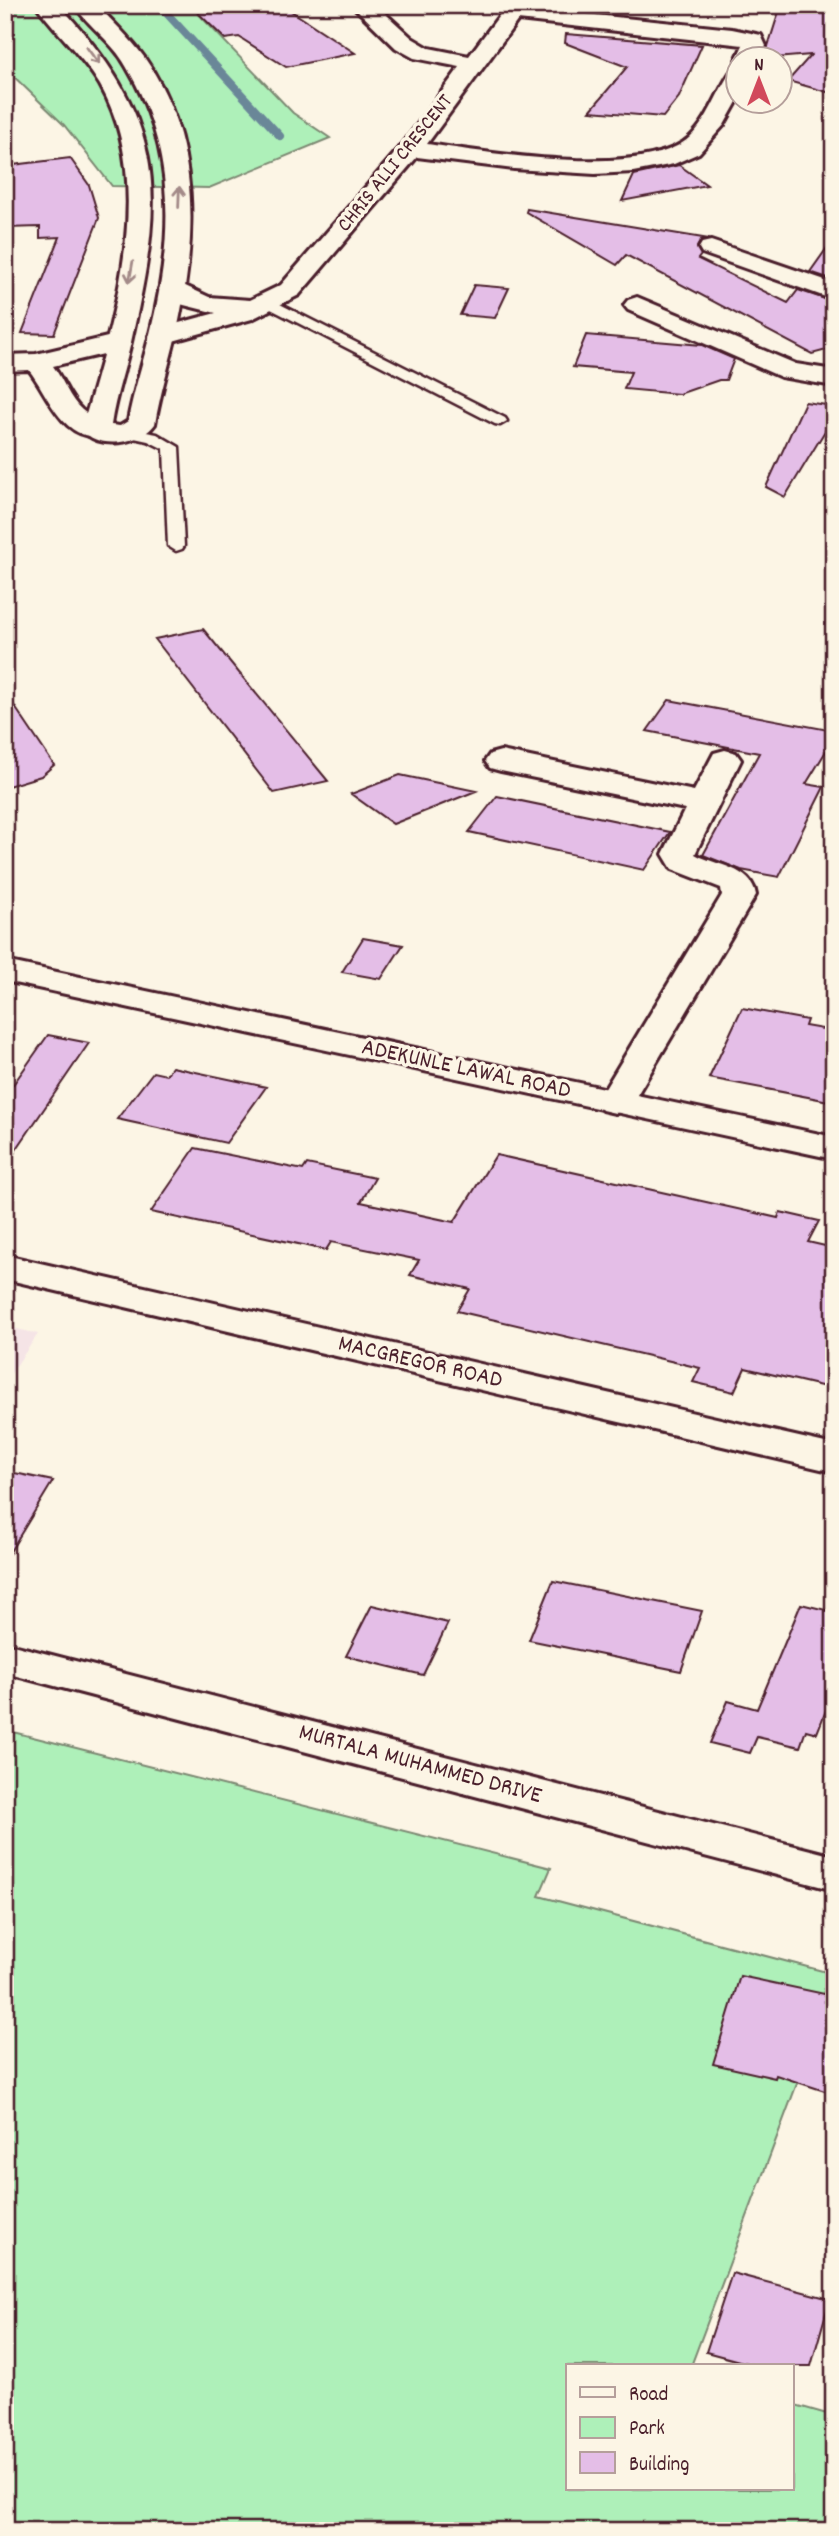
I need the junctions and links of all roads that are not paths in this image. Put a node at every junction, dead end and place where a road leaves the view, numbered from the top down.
1 (47, 5) edge
2 (85, 5) edge
3 (363, 5) edge
4 (515, 9) edge
5 (755, 46) edge
6 (476, 64) junction
7 (724, 102) edge
8 (411, 149) junction
9 (710, 248) dead end
10 (172, 289) junction
11 (834, 292) edge
12 (263, 304) junction
13 (637, 304) dead end
14 (162, 336) junction
15 (116, 343) junction
16 (36, 362) junction
17 (5, 363) edge
18 (834, 378) edge
19 (500, 421) dead end
20 (96, 429) junction
21 (130, 433) junction
22 (176, 546) dead end
23 (725, 760) dead end
24 (501, 761) dead end
25 (703, 803) junction
26 (5, 971) edge
27 (5, 989) edge
28 (98, 992) junction
29 (615, 1102) junction
30 (834, 1148) edge
31 (5, 1267) edge
32 (834, 1458) edge
33 (5, 1658) edge
34 (834, 1873) edge

1 -> 15 street
10 -> 2 street
3 - 6 street
4 - 5 street
4 - 6 street, CHRIS ALLI CRESCENT
6 - 8 street, CHRIS ALLI CRESCENT
7 - 8 street
8 - 12 street, CHRIS ALLI CRESCENT
9 - 11 street
10 - 12 street
10 - 14 street
12 - 14 street, CHRIS ALLI CRESCENT
12 - 19 lane
13 - 18 street
14 - 21 street
15 - 16 street
15 - 20 street
16 - 17 street
16 - 20 street
20 - 21 street
21 - 22 lane
23 - 25 street
24 - 25 street
25 - 29 street
26 - 28 street
27 - 28 street
28 - 29 street, ADEKUNLE LAWAL ROAD
29 - 30 street, ADEKUNLE LAWAL ROAD
31 - 32 street, MACGREGOR ROAD
33 - 34 street, MURTALA MUHAMMED DRIVE

